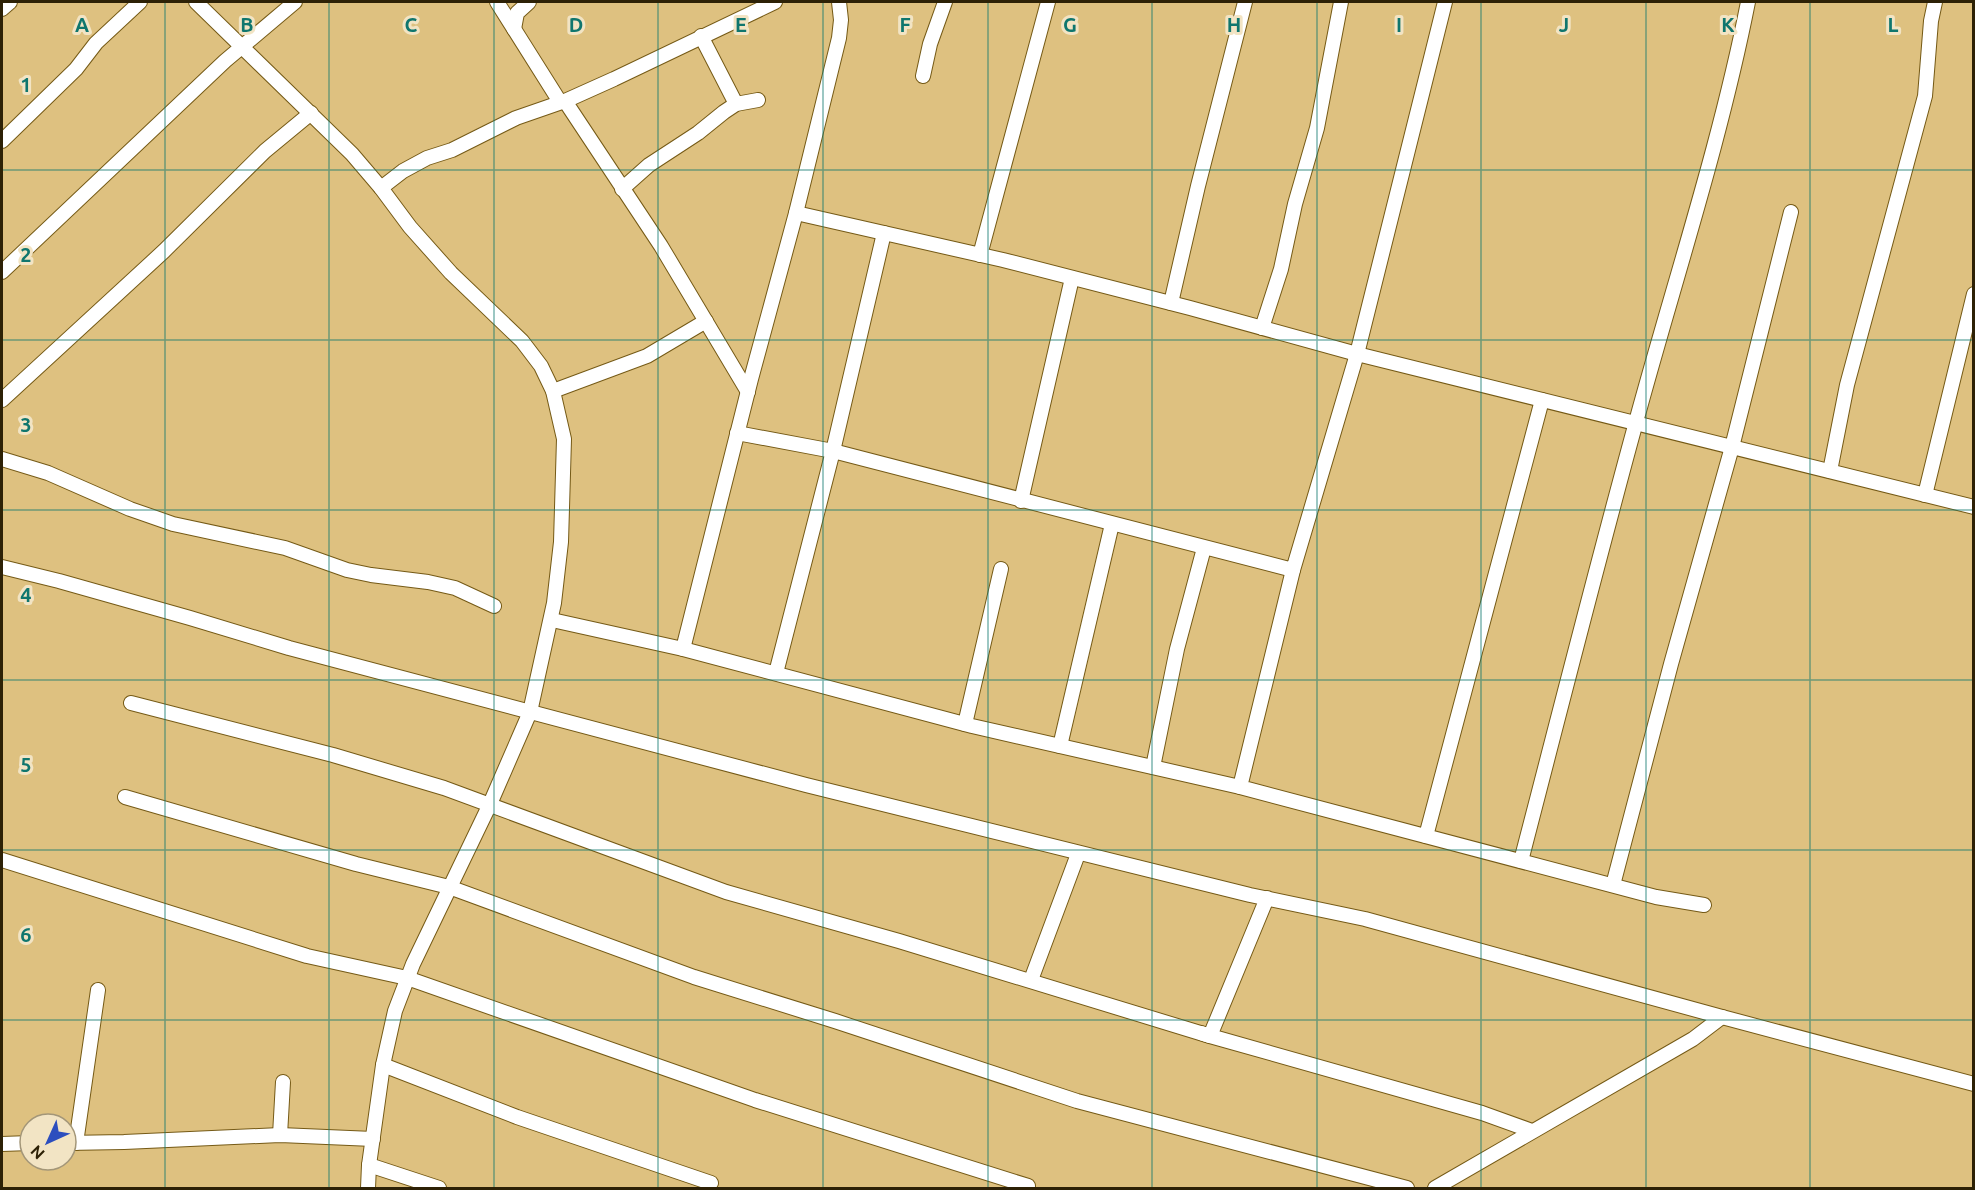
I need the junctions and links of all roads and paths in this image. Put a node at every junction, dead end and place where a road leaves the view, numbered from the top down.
1 (10, 2) edge
2 (140, 2) edge
3 (196, 2) edge
4 (295, 2) edge
5 (497, 2) edge
6 (529, 2) edge
7 (775, 2) edge
8 (839, 2) edge
9 (945, 2) edge
10 (1047, 2) edge
11 (1245, 2) edge
12 (1341, 2) edge
13 (1445, 2) edge
14 (1748, 2) edge
15 (1935, 2) edge
16 (2, 9) edge
17 (514, 29) junction
18 (701, 36) junction
19 (242, 45) junction
20 (923, 76) dead end
21 (759, 100) dead end
22 (562, 102) junction
23 (736, 105) junction
24 (310, 113) junction
25 (2, 141) edge
26 (381, 188) junction
27 (622, 189) junction
28 (1791, 212) dead end
29 (796, 213) junction
30 (884, 233) junction
31 (980, 255) junction
32 (2, 272) edge
33 (1072, 278) junction
34 (1974, 294) edge
35 (1171, 303) junction
36 (706, 321) junction
37 (1262, 328) junction
38 (1357, 354) junction
39 (554, 392) junction
40 (748, 392) junction
41 (2, 400) edge
42 (1542, 400) junction
43 (1636, 423) junction
44 (737, 433) junction
45 (1732, 447) junction
46 (833, 451) junction
47 (2, 459) edge
48 (1830, 471) junction
49 (1925, 495) junction
50 (1021, 501) junction
51 (1974, 507) edge
52 (1112, 524) junction
53 (1204, 548) junction
54 (2, 567) edge
55 (1001, 570) dead end
56 (1293, 570) junction
57 (494, 606) dead end
58 (552, 620) junction
59 (683, 649) junction
60 (776, 673) junction
61 (131, 703) dead end
62 (530, 712) junction
63 (965, 724) junction
64 (1060, 746) junction
65 (1153, 767) junction
66 (1240, 787) junction
67 (125, 797) dead end
68 (490, 804) junction
69 (1426, 836) junction
70 (1078, 854) junction
71 (2, 860) edge
72 (1521, 861) junction
73 (1612, 885) junction
74 (449, 887) junction
75 (1267, 898) junction
76 (1704, 905) dead end
77 (861, 930) dead end
78 (407, 978) junction
79 (1031, 980) junction
80 (98, 990) dead end
81 (1722, 1017) junction
82 (1210, 1036) junction
83 (383, 1065) junction
84 (283, 1082) dead end
85 (1974, 1084) edge
86 (76, 1112) edge
87 (1532, 1131) junction
88 (280, 1135) junction
89 (373, 1139) junction
90 (2, 1143) edge
91 (18, 1143) edge
92 (78, 1143) edge
93 (369, 1165) junction
94 (711, 1183) dead end
95 (1028, 1186) dead end
96 (368, 1188) edge
97 (440, 1188) edge
98 (1407, 1188) edge
99 (1435, 1188) edge

1 - 16 street
2 - 25 street
3 - 19 street
4 - 19 street
5 - 17 street
6 - 17 street
7 - 18 street
8 - 29 street
9 - 20 street
10 - 31 street
11 - 35 street
12 - 37 street
13 - 38 street
14 - 43 street
15 - 48 street
17 - 22 street
18 - 22 street
18 - 23 street
19 - 24 street
19 - 32 street
21 - 23 street
22 - 26 street
22 - 27 street
23 - 27 street
24 - 26 street
24 - 41 street
26 - 39 street
27 - 36 street
28 - 45 street
29 - 30 street
29 - 40 street
30 - 31 street
30 - 46 street
31 - 33 street
33 - 35 street
33 - 50 street
34 - 49 street
35 - 37 street
36 - 39 street
36 - 40 street
37 - 38 street
38 - 42 street
38 - 56 street
39 - 58 street
40 - 44 street
42 - 43 street
42 - 69 street
43 - 45 street
43 - 72 street
44 - 46 street
44 - 59 street
45 - 48 street
45 - 73 street
46 - 50 street
46 - 60 street
47 - 57 street
48 - 49 street
49 - 51 street
50 - 52 street
52 - 53 street
52 - 64 street
53 - 56 street
53 - 65 street
54 - 62 street
55 - 63 street
56 - 66 street
58 - 59 street
58 - 62 street
59 - 60 street
60 - 63 street
61 - 68 street
62 - 68 street
62 - 70 street
63 - 64 street
64 - 65 street
65 - 66 street
66 - 69 street
67 - 74 street
68 - 74 street
68 - 82 street
69 - 72 street
70 - 75 street
70 - 79 street
71 - 78 street
72 - 73 street
73 - 76 street
74 - 78 street
74 - 98 street
75 - 81 street
75 - 82 street
77 - 79 street
78 - 83 street
78 - 95 street
79 - 82 street
80 - 86 street
81 - 85 street
81 - 87 street
82 - 87 street
83 - 89 street
83 - 94 street
84 - 88 street
87 - 99 street
88 - 89 street
88 - 92 street
89 - 93 street
90 - 91 street
93 - 96 street
93 - 97 street

